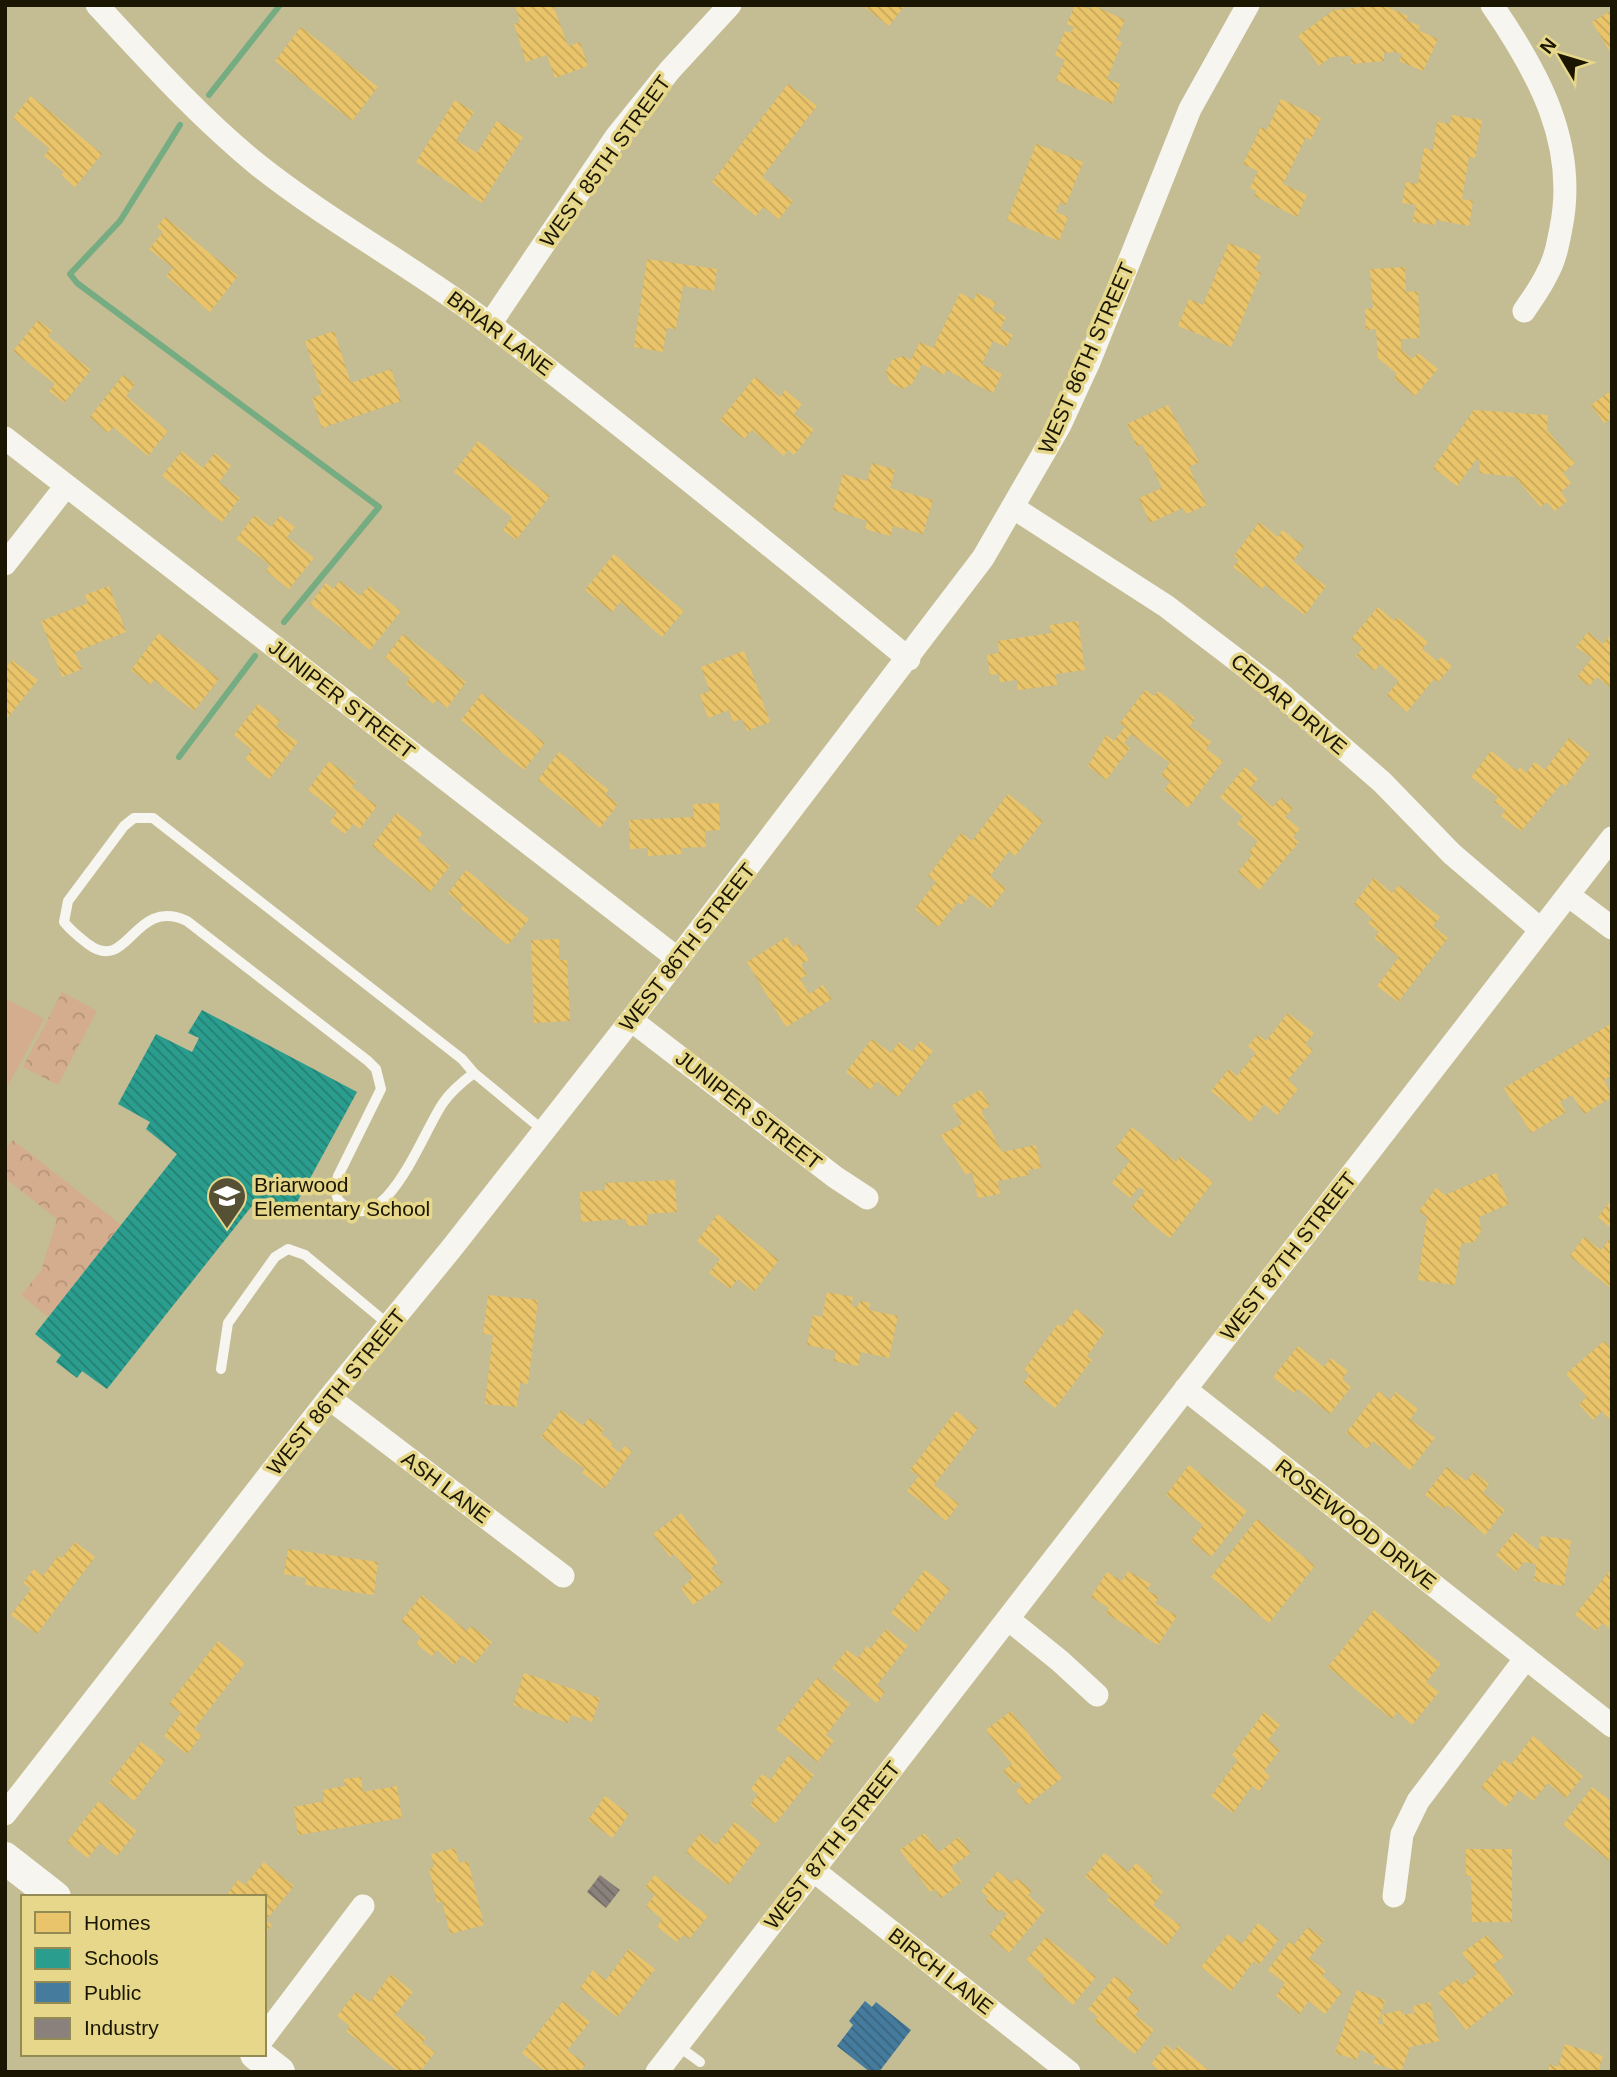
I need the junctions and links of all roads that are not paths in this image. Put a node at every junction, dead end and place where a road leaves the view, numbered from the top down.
1 (97, 5) edge
2 (730, 5) edge
3 (1248, 5) edge
4 (1492, 5) edge
5 (1524, 311) dead end
6 (490, 324) junction
7 (5, 438) edge
8 (66, 486) junction
9 (1014, 508) junction
10 (5, 564) edge
11 (909, 659) junction
12 (1607, 853) edge
13 (1568, 895) junction
14 (1612, 928) edge
15 (1540, 929) junction
16 (678, 959) junction
17 (631, 1020) junction
18 (474, 1073) junction
19 (544, 1131) junction
20 (867, 1198) dead end
21 (389, 1325) junction
22 (221, 1369) dead end
23 (1185, 1389) junction
24 (329, 1398) junction
25 (563, 1576) dead end
26 (1007, 1619) junction
27 (1527, 1658) junction
28 (1097, 1695) dead end
29 (1612, 1726) edge
30 (5, 1814) edge
31 (7, 1863) edge
32 (813, 1870) junction
33 (52, 1895) edge
34 (1394, 1896) dead end
35 (363, 1906) dead end
36 (266, 2034) edge
37 (678, 2046) junction
38 (259, 2056) edge
39 (700, 2063) dead end
40 (279, 2072) edge
41 (657, 2072) edge
42 (1069, 2072) edge

1 - 6 street, BRIAR LANE
2 - 6 street, WEST 85TH STREET
3 - 9 street, WEST 86TH STREET
4 - 5 street
6 - 11 street, BRIAR LANE
7 - 8 street, JUNIPER STREET
8 - 10 street
8 - 16 street, JUNIPER STREET
9 - 11 street, WEST 86TH STREET
9 - 15 street, CEDAR DRIVE
11 - 16 street, WEST 86TH STREET
12 - 13 street, WEST 87TH STREET
13 - 14 street
13 - 15 street, WEST 87TH STREET
15 - 23 street, WEST 87TH STREET
16 - 17 street, WEST 86TH STREET
17 - 19 street, WEST 86TH STREET
17 - 20 street, JUNIPER STREET
18 - 18 lane
18 - 19 lane
19 - 21 street, WEST 86TH STREET
21 - 22 lane
21 - 24 street, WEST 86TH STREET
23 - 26 street, WEST 87TH STREET
23 - 27 street, ROSEWOOD DRIVE
24 - 25 street, ASH LANE
24 - 30 street, WEST 86TH STREET
26 - 28 street
26 - 32 street, WEST 87TH STREET
27 - 29 street, ROSEWOOD DRIVE
27 - 34 street
31 - 33 main road
32 - 37 street, WEST 87TH STREET
32 - 42 street, BIRCH LANE
35 - 36 street
37 - 39 lane
37 - 41 street, WEST 87TH STREET
38 - 40 main road

